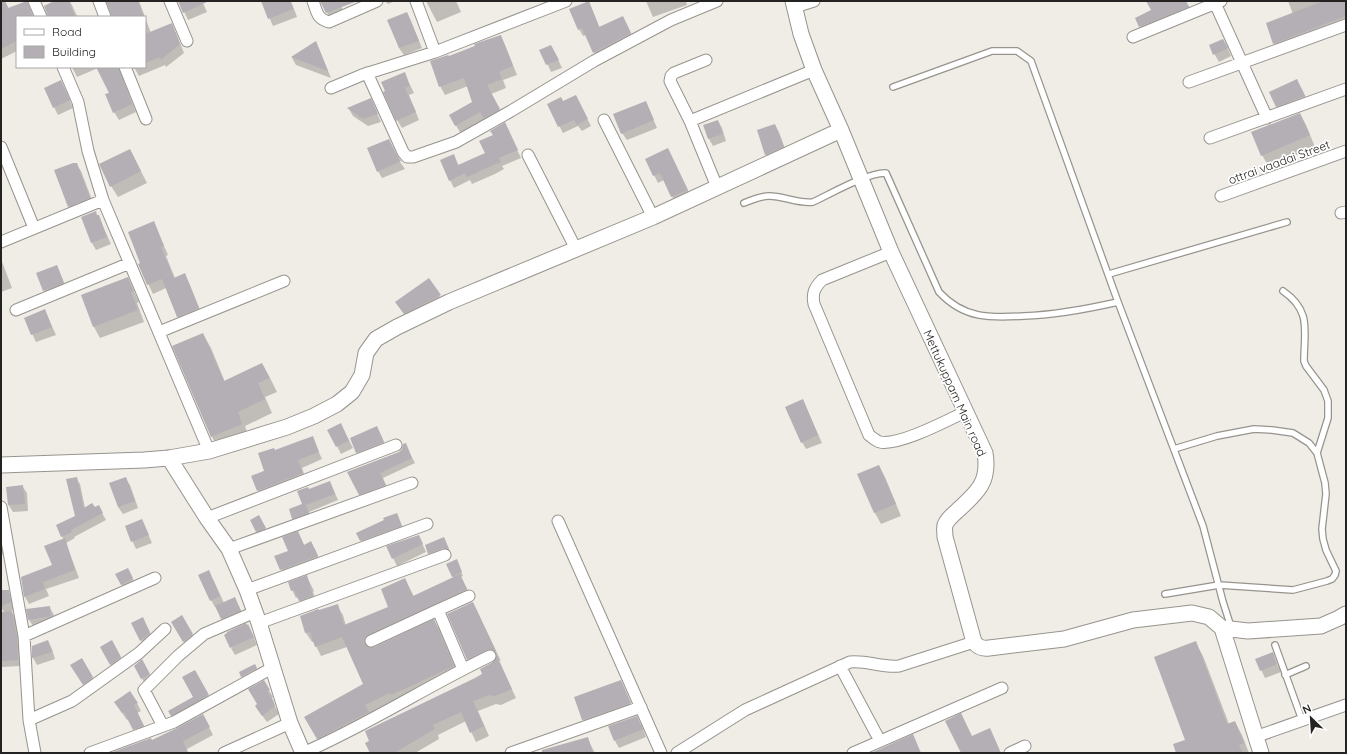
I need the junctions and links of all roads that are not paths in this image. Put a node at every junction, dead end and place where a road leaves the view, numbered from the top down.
1 (34, 1) edge
2 (99, 1) edge
3 (170, 1) edge
4 (313, 1) edge
5 (378, 1) edge
6 (416, 1) edge
7 (566, 1) edge
8 (718, 1) edge
9 (814, 1) edge
10 (1217, 2) edge
11 (794, 4) edge
12 (41, 16) edge
13 (105, 16) edge
14 (1346, 25) edge
15 (1133, 37) dead end
16 (186, 41) dead end
17 (435, 52) junction
18 (706, 60) dead end
19 (1242, 63) junction
20 (63, 68) edge
21 (125, 68) edge
22 (814, 70) junction
23 (368, 73) junction
24 (1189, 82) dead end
25 (892, 87) dead end
26 (331, 88) dead end
27 (1346, 89) edge
28 (1267, 118) junction
29 (146, 119) dead end
30 (604, 120) dead end
31 (690, 121) junction
32 (841, 130) junction
33 (1210, 138) dead end
34 (1, 147) edge
35 (1346, 152) edge
36 (528, 155) dead end
37 (861, 180) junction
38 (718, 187) junction
39 (1221, 196) dead end
40 (103, 200) junction
41 (744, 203) dead end
42 (653, 217) junction
43 (1287, 222) dead end
44 (34, 228) junction
45 (1, 242) edge
46 (576, 249) junction
47 (891, 252) junction
48 (130, 263) junction
49 (1109, 274) junction
50 (284, 281) dead end
51 (1283, 291) dead end
52 (1118, 302) junction
53 (16, 310) dead end
54 (159, 332) junction
55 (965, 412) junction
56 (396, 445) dead end
57 (1174, 449) junction
58 (209, 451) junction
59 (1318, 452) junction
60 (169, 458) junction
61 (1, 465) edge
62 (412, 483) dead end
63 (1, 507) edge
64 (207, 518) junction
65 (558, 521) dead end
66 (427, 524) dead end
67 (229, 548) junction
68 (445, 556) dead end
69 (155, 578) dead end
70 (1219, 585) junction
71 (247, 590) junction
72 (1165, 594) dead end
73 (469, 596) dead end
74 (438, 610) junction
75 (1346, 614) edge
76 (257, 617) junction
77 (1227, 628) junction
78 (165, 629) dead end
79 (24, 636) junction
80 (371, 641) dead end
81 (974, 642) junction
82 (1275, 645) dead end
83 (490, 656) dead end
84 (840, 666) junction
85 (1306, 666) dead end
86 (272, 668) junction
87 (463, 669) junction
88 (1285, 675) junction
89 (1002, 688) dead end
90 (1346, 705) edge
91 (641, 707) junction
92 (29, 720) junction
93 (1302, 720) junction
94 (290, 723) junction
95 (163, 726) junction
96 (1255, 737) junction
97 (880, 741) junction
98 (1025, 746) dead end
99 (35, 753) edge
100 (90, 753) edge
101 (224, 753) edge
102 (303, 753) edge
103 (511, 753) edge
104 (661, 753) edge
105 (677, 753) edge
106 (853, 753) edge
107 (1010, 753) edge
108 (1261, 753) edge

1 - 12 street
2 - 13 street
3 - 16 street
4 - 5 street
6 - 17 street
7 - 17 street
8 - 23 street
9 - 11 street
10 - 15 street
10 - 19 street
11 - 22 street, Mettukuppam Main road
14 - 19 street
17 - 23 street
18 - 31 street
19 - 24 street
19 - 28 street
20 - 40 street
21 - 29 street
22 - 31 street
22 - 32 street, Mettukuppam Main road
23 - 26 street
25 - 49 lane
27 - 28 street
28 - 33 street
30 - 42 street
31 - 38 street
32 - 37 street, Mettukuppam Main road
32 - 38 street
34 - 44 street
35 - 39 street, ottrai vaadai Street
36 - 46 street
37 - 41 lane
37 - 47 street, Mettukuppam Main road
37 - 52 lane
38 - 42 street
40 - 44 street
40 - 48 street
42 - 46 street
43 - 49 lane
44 - 45 street
46 - 58 street
47 - 55 street, Mettukuppam Main road
47 - 55 street
48 - 53 street
48 - 54 street
49 - 52 lane
50 - 54 street
51 - 59 lane
52 - 57 lane
54 - 58 street
55 - 81 street, Mettukuppam Main road
56 - 64 street
57 - 59 lane
57 - 70 lane
58 - 60 street
59 - 70 lane
60 - 61 street
60 - 64 street
62 - 67 street
63 - 79 street
64 - 67 street
65 - 91 street
66 - 71 street
67 - 71 street
68 - 76 street
69 - 79 street
70 - 72 lane
70 - 77 lane
71 - 76 street
73 - 74 street
74 - 80 street
74 - 87 street
75 - 77 street
76 - 86 street
76 - 95 street
77 - 81 street
77 - 96 street
78 - 92 street
79 - 92 street
81 - 84 street
82 - 88 lane
83 - 87 street
84 - 97 street
84 - 105 street
85 - 88 lane
86 - 94 street
86 - 95 street
87 - 102 street
88 - 93 lane
89 - 97 street
90 - 93 street
91 - 103 street
91 - 104 street
92 - 99 street
93 - 96 street
94 - 101 street
94 - 102 street
95 - 100 street
96 - 108 street
97 - 106 street
98 - 107 street

